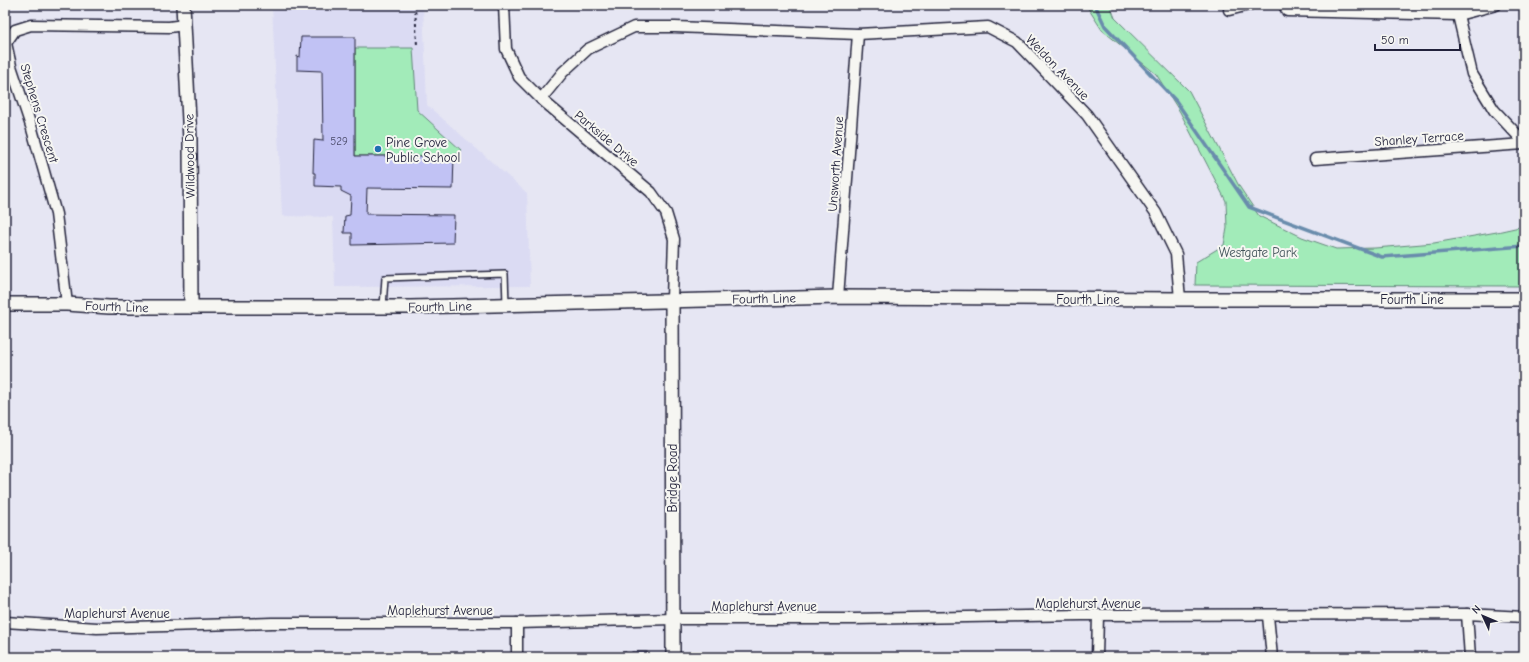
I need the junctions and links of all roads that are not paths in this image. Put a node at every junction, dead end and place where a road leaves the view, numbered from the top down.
1 (183, 5) edge
2 (504, 5) edge
3 (1249, 5) edge
4 (1284, 5) edge
5 (1496, 5) edge
6 (1229, 10) dead end
7 (1458, 15) junction
8 (184, 26) junction
9 (858, 34) junction
10 (541, 99) junction
11 (1524, 143) edge
12 (1315, 158) dead end
13 (838, 296) junction
14 (1524, 298) edge
15 (672, 300) junction
16 (1180, 300) junction
17 (5, 304) edge
18 (67, 304) junction
19 (506, 304) junction
20 (191, 307) junction
21 (383, 307) junction
22 (1467, 614) junction
23 (1098, 615) junction
24 (1268, 616) junction
25 (1524, 617) edge
26 (673, 619) junction
27 (5, 622) edge
28 (516, 622) junction
29 (517, 657) edge
30 (673, 657) edge
31 (1097, 657) edge
32 (1272, 657) edge
33 (1470, 657) edge

1 - 8 street, Wildwood Drive
2 - 10 street, Parkside Drive
3 - 6 street
4 - 7 street
5 - 7 street
7 - 11 street, Shanley Terrace
8 - 18 street, Stephens Crescent
8 - 20 street, Wildwood Drive
9 - 10 street, Weldon Avenue
9 - 13 street, Unsworth Avenue
9 - 16 street, Weldon Avenue
10 - 15 street, Parkside Drive
11 - 12 street, Shanley Terrace
13 - 15 street, Fourth Line
13 - 16 street, Fourth Line
14 - 16 street, Fourth Line
15 - 19 street, Fourth Line
15 - 26 street, Bridge Road
17 - 18 street, Fourth Line
18 - 20 street, Fourth Line
19 - 21 street, Fourth Line
19 - 21 lane
20 - 21 street, Fourth Line
22 - 24 street, Maplehurst Avenue
22 - 25 street, Maplehurst Avenue
22 - 33 street
23 - 24 street, Maplehurst Avenue
23 - 26 street, Maplehurst Avenue
23 - 31 street
24 - 32 street
26 - 28 street, Maplehurst Avenue
26 - 30 street, Bridge Road
27 - 28 street, Maplehurst Avenue
28 - 29 street

